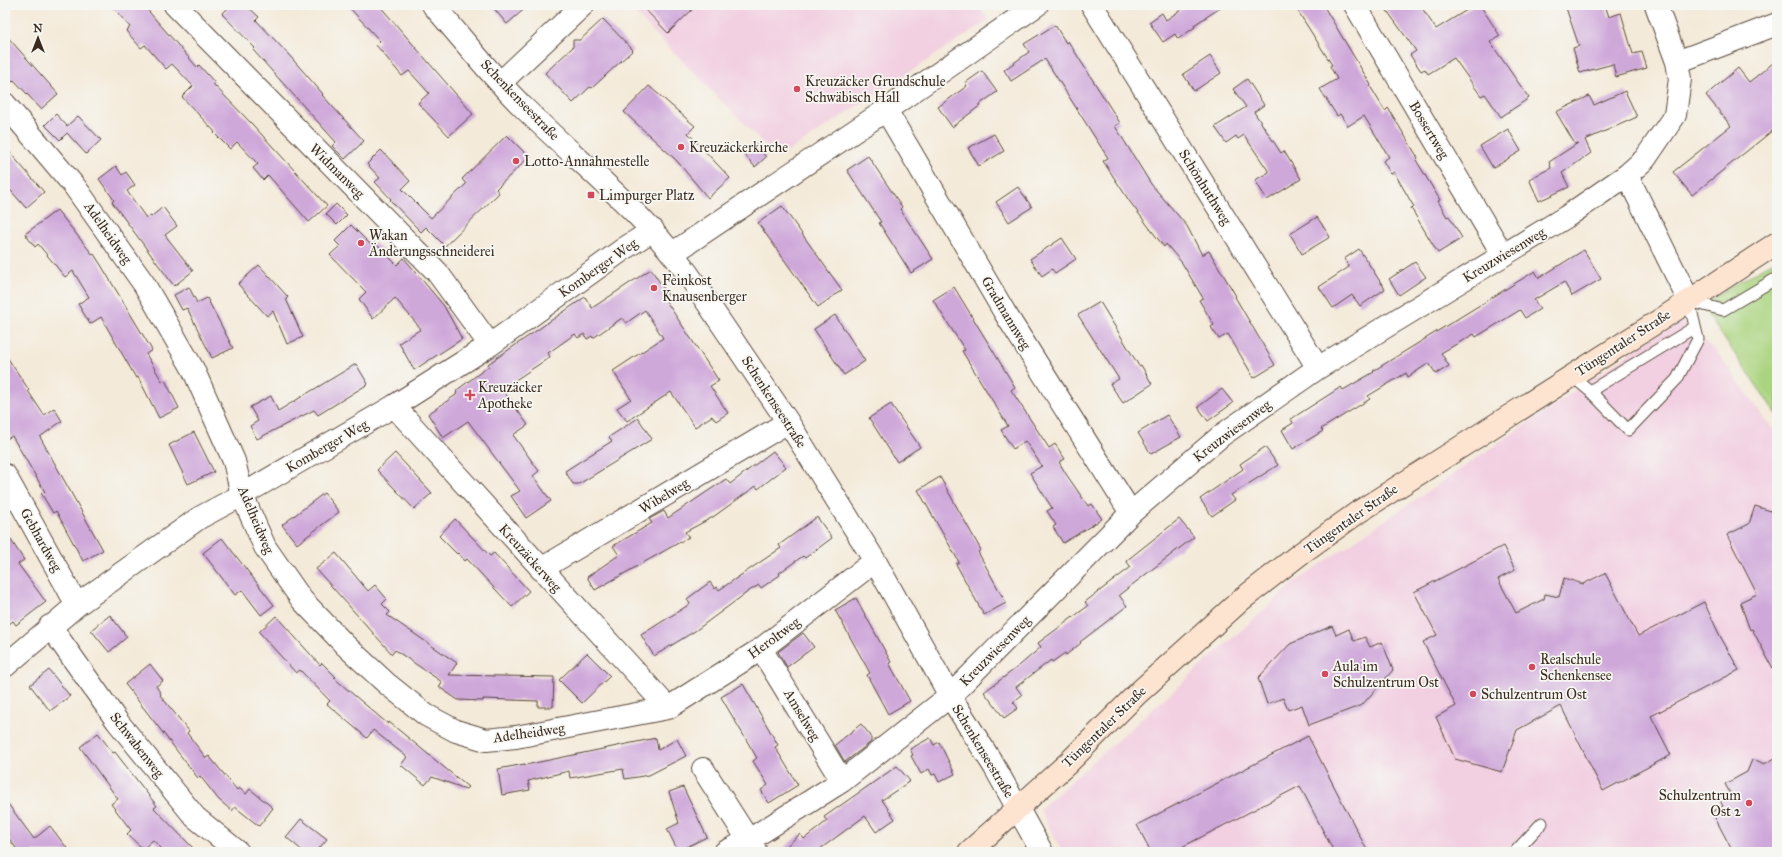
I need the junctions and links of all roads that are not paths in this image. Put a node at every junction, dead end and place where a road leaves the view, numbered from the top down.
1 (175, 5) edge
2 (433, 5) edge
3 (583, 5) edge
4 (1037, 5) edge
5 (1092, 5) edge
6 (1355, 5) edge
7 (1656, 5) edge
8 (1777, 24) edge
9 (1677, 62) junction
10 (500, 83) junction
11 (5, 104) edge
12 (886, 110) junction
13 (1627, 175) junction
14 (653, 230) junction
15 (1777, 243) edge
16 (673, 253) junction
17 (1503, 256) junction
18 (1777, 278) edge
19 (1689, 301) junction
20 (1695, 327) junction
21 (490, 345) junction
22 (1318, 368) junction
23 (1572, 376) junction
24 (1590, 392) junction
25 (394, 406) junction
26 (788, 422) junction
27 (5, 475) edge
28 (242, 495) junction
29 (1131, 513) junction
30 (875, 561) junction
31 (541, 569) junction
32 (77, 605) junction
33 (50, 626) junction
34 (761, 649) junction
35 (5, 666) edge
36 (950, 696) junction
37 (668, 708) junction
38 (703, 769) dead end
39 (842, 781) junction
40 (1018, 809) junction
41 (1542, 823) dead end
42 (752, 846) edge
43 (238, 852) edge
44 (726, 852) edge
45 (969, 852) edge
46 (1042, 852) edge
47 (1515, 852) edge

1 - 21 street, Widmanweg
2 - 10 street, Schenkenseestraße
3 - 10 street
4 - 12 street
5 - 22 street, Schönhuthweg
6 - 17 street, Bossertweg
7 - 9 street, Kreuzwiesenweg
8 - 9 street
9 - 13 street, Kreuzwiesenweg
10 - 14 street, Schenkenseestraße
11 - 28 street, Adelheidweg
12 - 16 street
12 - 29 street, Gradmannweg
13 - 17 street, Kreuzwiesenweg
13 - 19 street
14 - 16 street, Schenkenseestraße
14 - 21 street, Komberger Weg
15 - 19 street, Tüngentaler Straße
16 - 26 street, Schenkenseestraße
17 - 22 street, Kreuzwiesenweg
18 - 19 lane
19 - 20 lane
19 - 23 street, Tüngentaler Straße
20 - 24 lane
20 - 24 lane
21 - 25 street, Komberger Weg
22 - 29 street, Kreuzwiesenweg
23 - 24 lane
23 - 40 street, Tüngentaler Straße
25 - 28 street, Komberger Weg
25 - 31 street, Kreuzäckerweg
26 - 30 street, Schenkenseestraße
26 - 31 street, Wibelweg
27 - 32 street, Gebhardweg
28 - 32 street, Komberger Weg
28 - 37 street, Adelheidweg
29 - 36 street, Kreuzwiesenweg
30 - 34 street, Heroltweg
30 - 36 street, Schenkenseestraße
31 - 37 street, Kreuzäckerweg
32 - 33 street, Komberger Weg
33 - 35 street, Komberger Weg
33 - 43 street, Schwabenweg
34 - 37 street, Heroltweg
34 - 39 street, Amselweg
36 - 39 street, Kreuzwiesenweg
36 - 40 street, Schenkenseestraße
38 - 42 street
39 - 42 street, Kreuzwiesenweg
40 - 45 street, Tüngentaler Straße
40 - 46 street, Schenkenseestraße
41 - 47 lane
42 - 44 street, Kreuzwiesenweg

